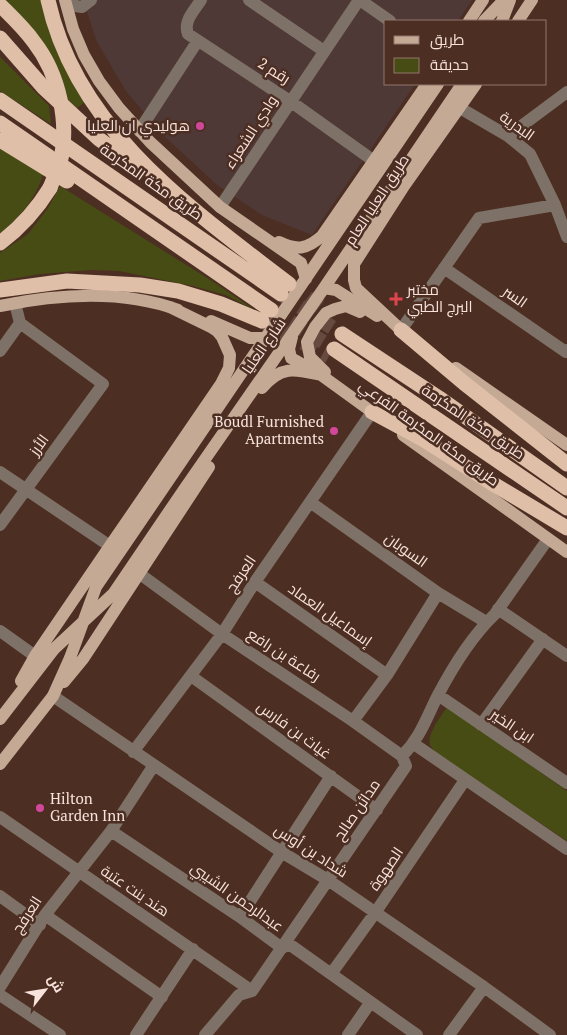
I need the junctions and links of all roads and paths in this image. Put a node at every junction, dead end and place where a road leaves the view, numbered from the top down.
1 (48, 0) edge
2 (65, 0) edge
3 (70, 0) edge
4 (91, 0) edge
5 (201, 0) edge
6 (249, 0) edge
7 (360, 0) edge
8 (483, 0) edge
9 (504, 0) edge
10 (510, 0) edge
11 (532, 0) edge
12 (0, 5) edge
13 (389, 20) edge
14 (470, 20) edge
15 (485, 20) edge
16 (502, 20) edge
17 (519, 20) edge
18 (0, 38) edge
19 (197, 42) junction
20 (324, 51) junction
21 (426, 85) edge
22 (437, 85) edge
23 (461, 85) edge
24 (475, 85) edge
25 (567, 92) edge
26 (0, 100) edge
27 (290, 101) junction
28 (460, 108) junction
29 (0, 123) edge
30 (139, 131) junction
31 (508, 136) junction
32 (0, 140) edge
33 (374, 161) junction
34 (555, 205) junction
35 (220, 207) junction
36 (212, 225) junction
37 (247, 226) junction
38 (165, 236) junction
39 (567, 237) edge
40 (0, 243) edge
41 (444, 268) junction
42 (306, 279) junction
43 (324, 288) junction
44 (0, 290) edge
45 (15, 303) junction
46 (0, 306) edge
47 (170, 307) junction
48 (20, 323) junction
49 (401, 330) junction
50 (345, 331) tunnel mouth
51 (293, 333) junction
52 (265, 338) junction
53 (567, 350) edge
54 (0, 351) edge
55 (331, 352) tunnel mouth
56 (321, 375) junction
57 (372, 412) junction
58 (567, 445) edge
59 (567, 464) edge
60 (0, 472) edge
61 (567, 488) edge
62 (26, 490) junction
63 (310, 502) junction
64 (567, 508) edge
65 (0, 525) edge
66 (567, 528) edge
67 (548, 539) junction
68 (110, 546) junction
69 (567, 552) edge
70 (140, 574) junction
71 (255, 582) junction
72 (438, 593) junction
73 (498, 609) junction
74 (84, 620) junction
75 (486, 622) junction
76 (0, 631) edge
77 (222, 634) junction
78 (543, 639) junction
79 (35, 656) junction
80 (567, 656) edge
81 (386, 675) junction
82 (191, 676) junction
83 (438, 695) junction
84 (52, 696) junction
85 (0, 718) edge
86 (353, 721) junction
87 (481, 725) junction
88 (414, 744) junction
89 (133, 752) junction
90 (404, 761) junction
91 (0, 764) edge
92 (154, 765) junction
93 (331, 776) junction
94 (465, 780) junction
95 (567, 783) edge
96 (377, 810) junction
97 (0, 817) edge
98 (111, 831) junction
99 (567, 849) edge
100 (282, 853) junction
101 (78, 871) junction
102 (328, 880) junction
103 (0, 896) edge
104 (375, 913) junction
105 (240, 917) junction
106 (42, 920) junction
107 (282, 948) junction
108 (193, 950) junction
109 (332, 974) junction
110 (484, 987) junction
111 (0, 988) edge
112 (252, 991) junction
113 (0, 995) edge
114 (162, 997) junction
115 (370, 1003) junction
116 (60, 1035) edge
117 (136, 1035) edge
118 (205, 1035) edge
119 (348, 1035) edge
120 (417, 1035) edge
121 (449, 1035) edge
122 (550, 1035) edge

1 - 36 highway
2 - 30 main road
3 - 4 street
5 - 19 street, رقم 2
6 - 20 street
7 - 13 street
7 - 20 street, وادي الشعراء
8 - 14 main road
9 - 15 main road
10 - 16 main road
11 - 17 main road
12 - 40 highway, bridge
18 - 36 highway
19 - 27 street, رقم 2
19 - 30 street
20 - 27 street, وادي الشعراء
21 - 33 main road
22 - 42 main road, شارع العليا
23 - 43 main road, شارع العليا
24 - 28 main road, طريق العليا العام
25 - 31 street
26 - 36 highway, طريق مكة المكرمة
27 - 33 street, رقم 2
27 - 35 street, وادي الشعراء
28 - 31 street, البدرية
28 - 49 main road, طريق العليا العام
29 - 38 highway
30 - 35 main road
31 - 34 street, البدرية
32 - 38 highway
33 - 37 main road
34 - 39 street, البدرية
34 - 41 street
35 - 37 main road
37 - 42 main road
38 - 44 highway
41 - 49 street
41 - 53 street, السر
42 - 52 main road, شارع العليا
43 - 49 main road
43 - 51 main road, شارع العليا
45 - 46 main road
45 - 47 main road
45 - 48 street
47 - 52 main road
47 - 68 main road
48 - 54 street
48 - 62 street, الأرز
49 - 57 main road
49 - 58 main road
49 - 59 highway
50 - 61 highway, طريق مكة المكرمة
51 - 56 main road, طريق مكة المكرمة الفرعي
51 - 74 main road, شارع العليا
52 - 74 main road, شارع العليا
55 - 64 highway, طريق مكة المكرمة
56 - 57 main road, طريق مكة المكرمة الفرعي
56 - 70 main road
57 - 63 street, العرفج
57 - 66 highway
57 - 67 main road, طريق مكة المكرمة الفرعي
60 - 62 street
62 - 65 street, الأرز
62 - 68 street
63 - 71 street, العرفج
63 - 72 street, السوبان
67 - 69 main road, طريق مكة المكرمة الفرعي
67 - 73 street, مدائن صالح
68 - 79 main road
70 - 77 street, رفاعة بن رافع
70 - 84 main road
71 - 77 street, العرفج
71 - 81 street, إسماعيل العماد
72 - 75 street, السوبان
72 - 81 street
73 - 75 street, مدائن صالح
73 - 78 street
74 - 84 main road, شارع العليا
74 - 85 main road, شارع العليا
75 - 83 street, مدائن صالح
76 - 79 street
77 - 82 street, العرفج
77 - 86 street, رفاعة بن رافع
78 - 80 street
78 - 87 street
79 - 85 main road
81 - 86 street
82 - 89 street, العرفج
82 - 93 street, غياث بن فارس
83 - 87 street, ابن الخير
83 - 88 street, مدائن صالح
84 - 89 street, شداد بن أوس
84 - 91 main road, شارع العليا
86 - 90 street, رفاعة بن رافع
87 - 95 street, ابن الخير
88 - 90 street, مدائن صالح
88 - 94 street
89 - 92 street, شداد بن أوس
90 - 96 street, مدائن صالح
92 - 98 street, العرفج
92 - 100 street, شداد بن أوس
93 - 96 street, غياث بن فارس
93 - 100 street
94 - 99 street
94 - 104 street, الصهوة
96 - 102 street, مدائن صالح
97 - 101 street, هند بنت عتبة
98 - 101 street, العرفج
98 - 105 street, عبدالرحمن الشيبي
100 - 102 street, شداد بن أوس
100 - 105 street
101 - 106 street, العرفج
101 - 108 street, هند بنت عتبة
102 - 104 street, شداد بن أوس
102 - 107 street, مدائن صالح
103 - 106 street
104 - 109 street, الصهوة
104 - 110 street, شداد بن أوس
105 - 107 street, عبدالرحمن الشيبي
106 - 111 street, العرفج
106 - 114 street
107 - 109 street, عبدالرحمن الشيبي
107 - 112 street, مدائن صالح
108 - 112 street, هند بنت عتبة
108 - 114 street
109 - 115 street, عبدالرحمن الشيبي
110 - 121 street
110 - 122 street, شداد بن أوس
112 - 118 street, مدائن صالح
113 - 116 street
114 - 117 street
115 - 119 street
115 - 120 street, عبدالرحمن الشيبي

